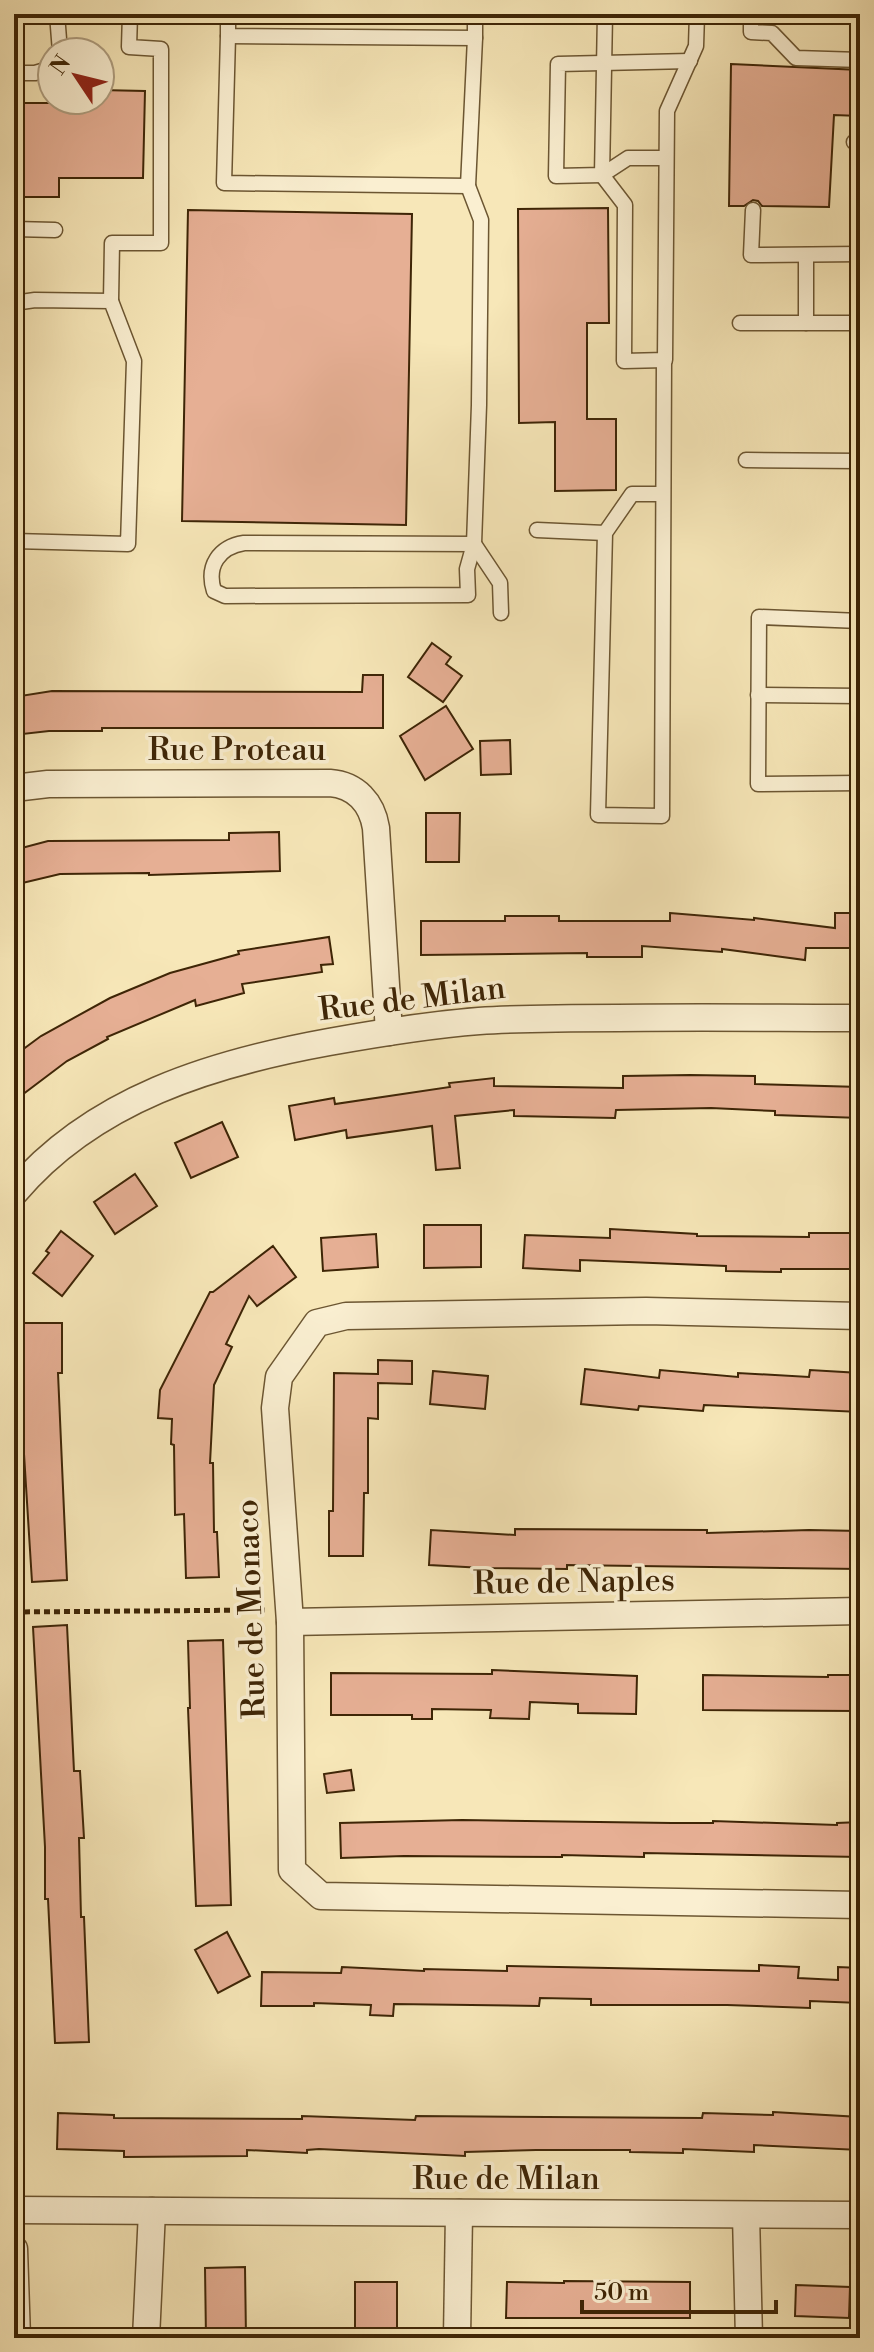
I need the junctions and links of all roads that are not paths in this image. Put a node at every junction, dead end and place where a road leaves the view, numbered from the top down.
1 (57, 14) edge
2 (130, 14) edge
3 (228, 14) edge
4 (475, 14) edge
5 (605, 14) edge
6 (697, 14) edge
7 (751, 14) edge
8 (59, 36) edge
9 (228, 36) junction
10 (475, 38) junction
11 (860, 60) edge
12 (690, 61) junction
13 (604, 62) junction
14 (14, 73) edge
15 (36, 73) edge
16 (666, 158) junction
17 (602, 175) junction
18 (468, 186) junction
19 (753, 210) dead end
20 (14, 229) edge
21 (55, 230) dead end
22 (860, 254) edge
23 (806, 255) junction
24 (111, 301) junction
25 (14, 303) edge
26 (740, 323) dead end
27 (806, 323) junction
28 (860, 323) edge
29 (664, 360) junction
30 (746, 460) dead end
31 (860, 461) edge
32 (663, 494) junction
33 (537, 530) dead end
34 (605, 533) junction
35 (14, 541) edge
36 (474, 544) junction
37 (501, 613) dead end
38 (860, 621) edge
39 (758, 695) junction
40 (860, 696) edge
41 (860, 783) edge
42 (14, 788) edge
43 (860, 1018) edge
44 (389, 1032) junction
45 (14, 1193) edge
46 (860, 1316) edge
47 (860, 1611) edge
48 (278, 1616) junction
49 (860, 1905) edge
50 (14, 2210) edge
51 (152, 2211) junction
52 (459, 2213) junction
53 (746, 2215) junction
54 (860, 2215) edge
55 (14, 2249) edge
56 (17, 2338) edge
57 (146, 2338) edge
58 (457, 2338) edge
59 (749, 2338) edge

1 - 8 lane
2 - 24 lane
3 - 9 lane
4 - 10 lane
5 - 13 lane
6 - 12 lane
7 - 11 lane
9 - 10 lane
9 - 18 lane
10 - 18 lane
12 - 13 lane
12 - 16 lane
13 - 17 lane
13 - 17 lane
14 - 15 lane
16 - 17 lane
16 - 29 lane
17 - 29 lane
18 - 36 lane
19 - 23 lane
20 - 21 lane
22 - 23 lane
23 - 27 lane
24 - 25 lane
24 - 35 lane
26 - 27 lane
27 - 28 lane
29 - 32 lane
30 - 31 lane
32 - 34 lane
32 - 34 lane
33 - 34 lane
36 - 36 lane
36 - 37 lane
38 - 39 lane
39 - 40 lane
39 - 41 lane
42 - 44 street, Rue Proteau
43 - 44 street, Rue de Milan
44 - 45 street, Rue de Milan
46 - 48 street, Rue de Monaco
47 - 48 street, Rue de Naples
48 - 49 street, Rue de Monaco
50 - 51 street, Rue de Milan
51 - 52 street, Rue de Milan
51 - 57 street
52 - 53 street, Rue de Milan
52 - 58 street
53 - 54 street, Rue de Milan
53 - 59 street
55 - 56 street

